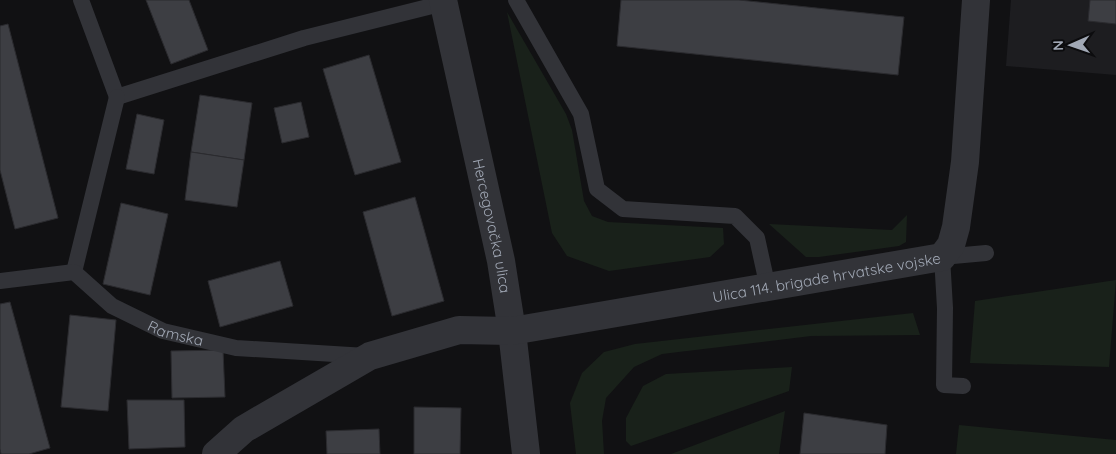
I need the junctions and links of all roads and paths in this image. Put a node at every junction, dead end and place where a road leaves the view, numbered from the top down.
1 (80, 0) edge
2 (516, 0) edge
3 (976, 0) edge
4 (443, 2) edge
5 (117, 97) junction
6 (986, 253) dead end
7 (942, 258) junction
8 (74, 272) junction
9 (0, 281) edge
10 (768, 288) junction
11 (512, 331) junction
12 (370, 356) junction
13 (963, 386) dead end
14 (216, 454) edge
15 (526, 454) edge

1 - 5 lane
2 - 10 lane
3 - 7 street, Ulica 114. brigade hrvatske vojske
4 - 5 lane
4 - 11 street, Hercegovačka ulica
5 - 8 lane
6 - 7 lane
7 - 10 street, Ulica 114. brigade hrvatske vojske
7 - 13 lane
8 - 9 lane
8 - 12 lane, Ramska
10 - 11 street, Ulica 114. brigade hrvatske vojske
11 - 12 street, Ramska
11 - 15 street, Hercegovačka ulica
12 - 14 street, Ramska

